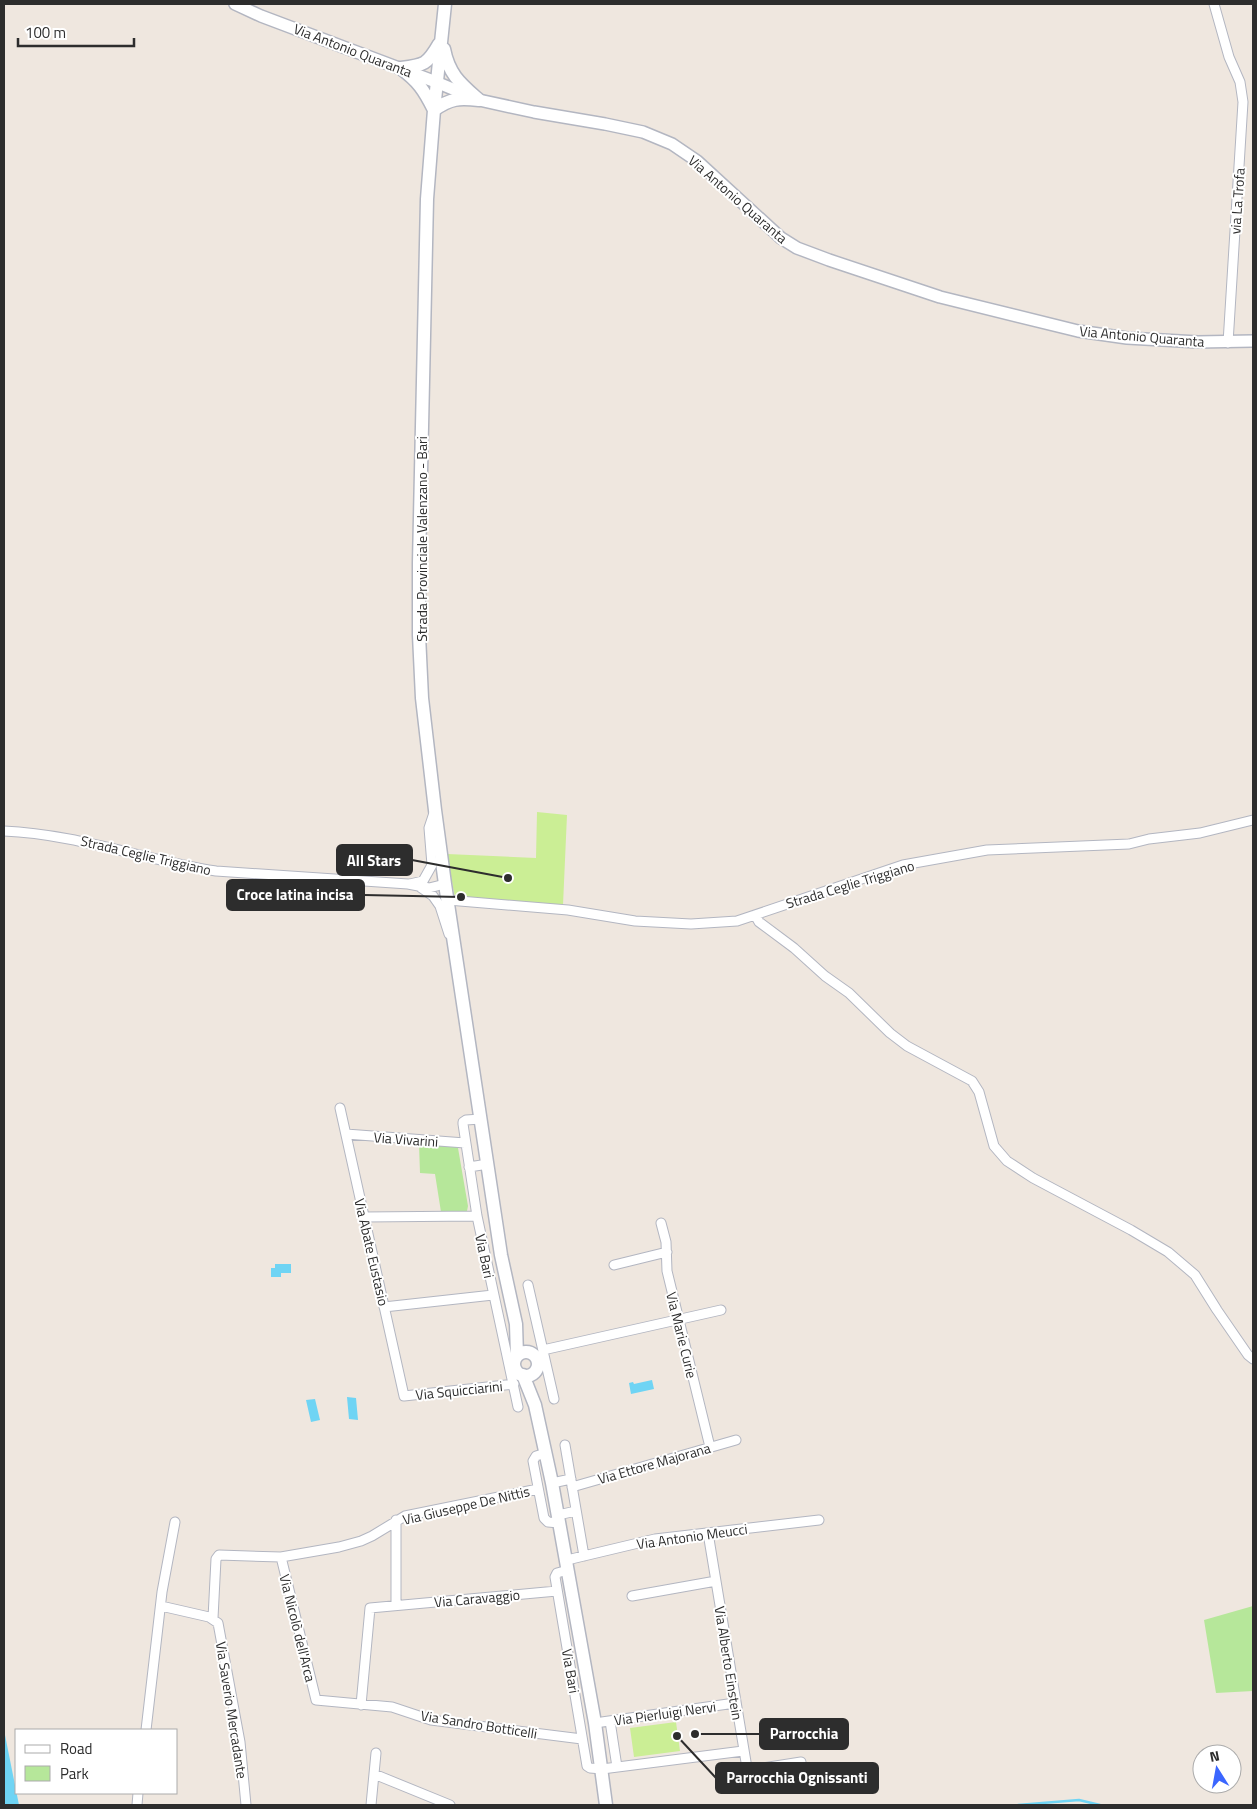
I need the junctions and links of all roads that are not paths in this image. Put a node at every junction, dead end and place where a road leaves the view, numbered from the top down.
1 (235, 4) edge
2 (445, 4) edge
3 (1214, 4) edge
4 (442, 40) junction
5 (400, 68) junction
6 (436, 82) junction
7 (479, 100) junction
8 (434, 110) junction
9 (1253, 341) edge
10 (1228, 342) junction
11 (435, 810) junction
12 (1253, 820) edge
13 (4, 830) edge
14 (422, 884) junction
15 (445, 884) junction
16 (448, 900) junction
17 (755, 915) junction
18 (456, 947) junction
19 (468, 1035) joint
20 (340, 1108) dead end
21 (481, 1119) junction
22 (346, 1134) junction
23 (466, 1143) junction
24 (488, 1164) junction
25 (469, 1167) junction
26 (477, 1216) junction
27 (364, 1217) junction
28 (661, 1223) dead end
29 (666, 1252) junction
30 (614, 1265) dead end
31 (528, 1285) dead end
32 (493, 1295) junction
33 (384, 1307) junction
34 (721, 1310) dead end
35 (678, 1319) junction
36 (516, 1324) junction
37 (538, 1359) junction
38 (1253, 1359) edge
39 (516, 1370) junction
40 (404, 1396) joint
41 (554, 1399) dead end
42 (535, 1404) junction
43 (518, 1407) dead end
44 (736, 1440) dead end
45 (565, 1444) dead end
46 (710, 1447) junction
47 (546, 1453) junction
48 (552, 1483) junction
49 (572, 1483) junction
50 (538, 1489) junction
51 (576, 1511) junction
52 (558, 1519) junction
53 (396, 1520) junction
54 (819, 1520) dead end
55 (175, 1522) dead end
56 (708, 1533) junction
57 (584, 1556) junction
58 (281, 1557) junction
59 (568, 1565) junction
60 (716, 1582) junction
61 (558, 1592) junction
62 (632, 1596) dead end
63 (396, 1605) junction
64 (161, 1606) junction
65 (213, 1618) junction
66 (316, 1700) joint
67 (735, 1703) junction
68 (361, 1705) junction
69 (610, 1721) junction
70 (594, 1723) junction
71 (146, 1729) edge
72 (582, 1739) junction
73 (744, 1751) junction
74 (376, 1753) dead end
75 (801, 1762) dead end
76 (617, 1767) junction
77 (602, 1769) junction
78 (374, 1774) junction
79 (246, 1805) edge
80 (371, 1805) edge
81 (450, 1805) edge
82 (606, 1805) edge

1 - 5 street, Via Antonio Quaranta
2 - 4 main road
3 - 10 street, via La Trofa
4 - 5 main road
4 - 6 main road, Strada Provinciale Valenzano - Bari
4 - 7 main road
5 - 6 street, Via Antonio Quaranta
5 - 8 main road
6 - 7 street, Via Antonio Quaranta
6 - 8 main road, Strada Provinciale Valenzano - Bari
7 - 8 main road
7 - 10 street, Via Antonio Quaranta
8 - 11 main road, Strada Provinciale Valenzano - Bari
9 - 10 street, Via Antonio Quaranta
11 - 14 street
11 - 15 main road, Strada Provinciale Valenzano - Bari
12 - 17 street, Strada Ceglie Triggiano
13 - 14 street, Strada Ceglie Triggiano
14 - 15 street, Strada Ceglie Triggiano
14 - 18 street
15 - 16 main road, Strada Provinciale Valenzano - Bari
16 - 17 street, Strada Ceglie Triggiano
16 - 18 main road, Strada Provinciale Valenzano - Bari
17 - 38 street
18 - 19 main road, Strada Provinciale Valenzano - Bari
19 - 21 main road, Via Bari
20 - 22 street, Via Abate Eustasio
21 - 23 street, Via Bari
21 - 24 main road, Via Bari
22 - 23 street, Via Vivarini
22 - 27 street, Via Abate Eustasio
23 - 25 street, Via Bari
24 - 25 street
24 - 36 main road, Via Bari
25 - 26 street, Via Bari
26 - 27 street
26 - 32 street, Via Bari
27 - 33 street, Via Abate Eustasio
28 - 29 street, Via Marie Curie
29 - 30 street
29 - 35 street, Via Marie Curie
31 - 37 street, Via Bari
32 - 33 street
32 - 39 street, Via Bari
33 - 40 street, Via Abate Eustasio
34 - 35 street
35 - 37 street
35 - 46 street, Via Marie Curie
36 - 37 main road, Via Bari
36 - 39 main road, Via Bari
37 - 39 main road
37 - 39 main road
37 - 41 street, Via Bari
37 - 42 main road, Via Bari
39 - 40 street, Via Squicciarini
39 - 42 main road, Via Bari
39 - 43 street, Via Bari
42 - 47 main road, Via Bari
44 - 46 street, Via Ettore Majorana
45 - 49 street
46 - 49 street, Via Ettore Majorana
47 - 48 main road, Via Bari
47 - 50 street
48 - 49 street, Via Ettore Majorana
48 - 52 main road, Via Bari
49 - 51 street
50 - 52 street
50 - 53 street, Via Giuseppe De Nittis
51 - 52 street
51 - 57 street
52 - 59 main road, Via Bari
53 - 58 street, Via Giuseppe De Nittis
53 - 63 street
54 - 56 street, Via Antonio Meucci
55 - 64 street
56 - 57 street, Via Antonio Meucci
56 - 60 street, Via Alberto Einstein
57 - 59 street, Via Antonio Meucci
58 - 65 street, Via Saverio Mercadante
58 - 66 street, Via Nicolò dell'Arca
59 - 61 street, Via Bari
59 - 70 main road, Via Bari
60 - 62 street
60 - 67 street, Via Alberto Einstein
61 - 63 street, Via Caravaggio
61 - 72 street, Via Bari
63 - 68 street, Via Caravaggio
64 - 65 street
64 - 71 street
65 - 79 street, Via Saverio Mercadante
66 - 68 street, Via Sandro Botticelli
67 - 69 street, Via Pierluigi Nervi
67 - 73 street, Via Alberto Einstein
68 - 72 street, Via Sandro Botticelli
69 - 70 street, Via Pierluigi Nervi
69 - 76 street
70 - 77 main road, Via Bari
72 - 77 street, Via Bari
73 - 75 street, Via Alberto Einstein
73 - 76 street
74 - 78 street
76 - 77 street
77 - 82 main road, Via Bari
78 - 80 street
78 - 81 street

